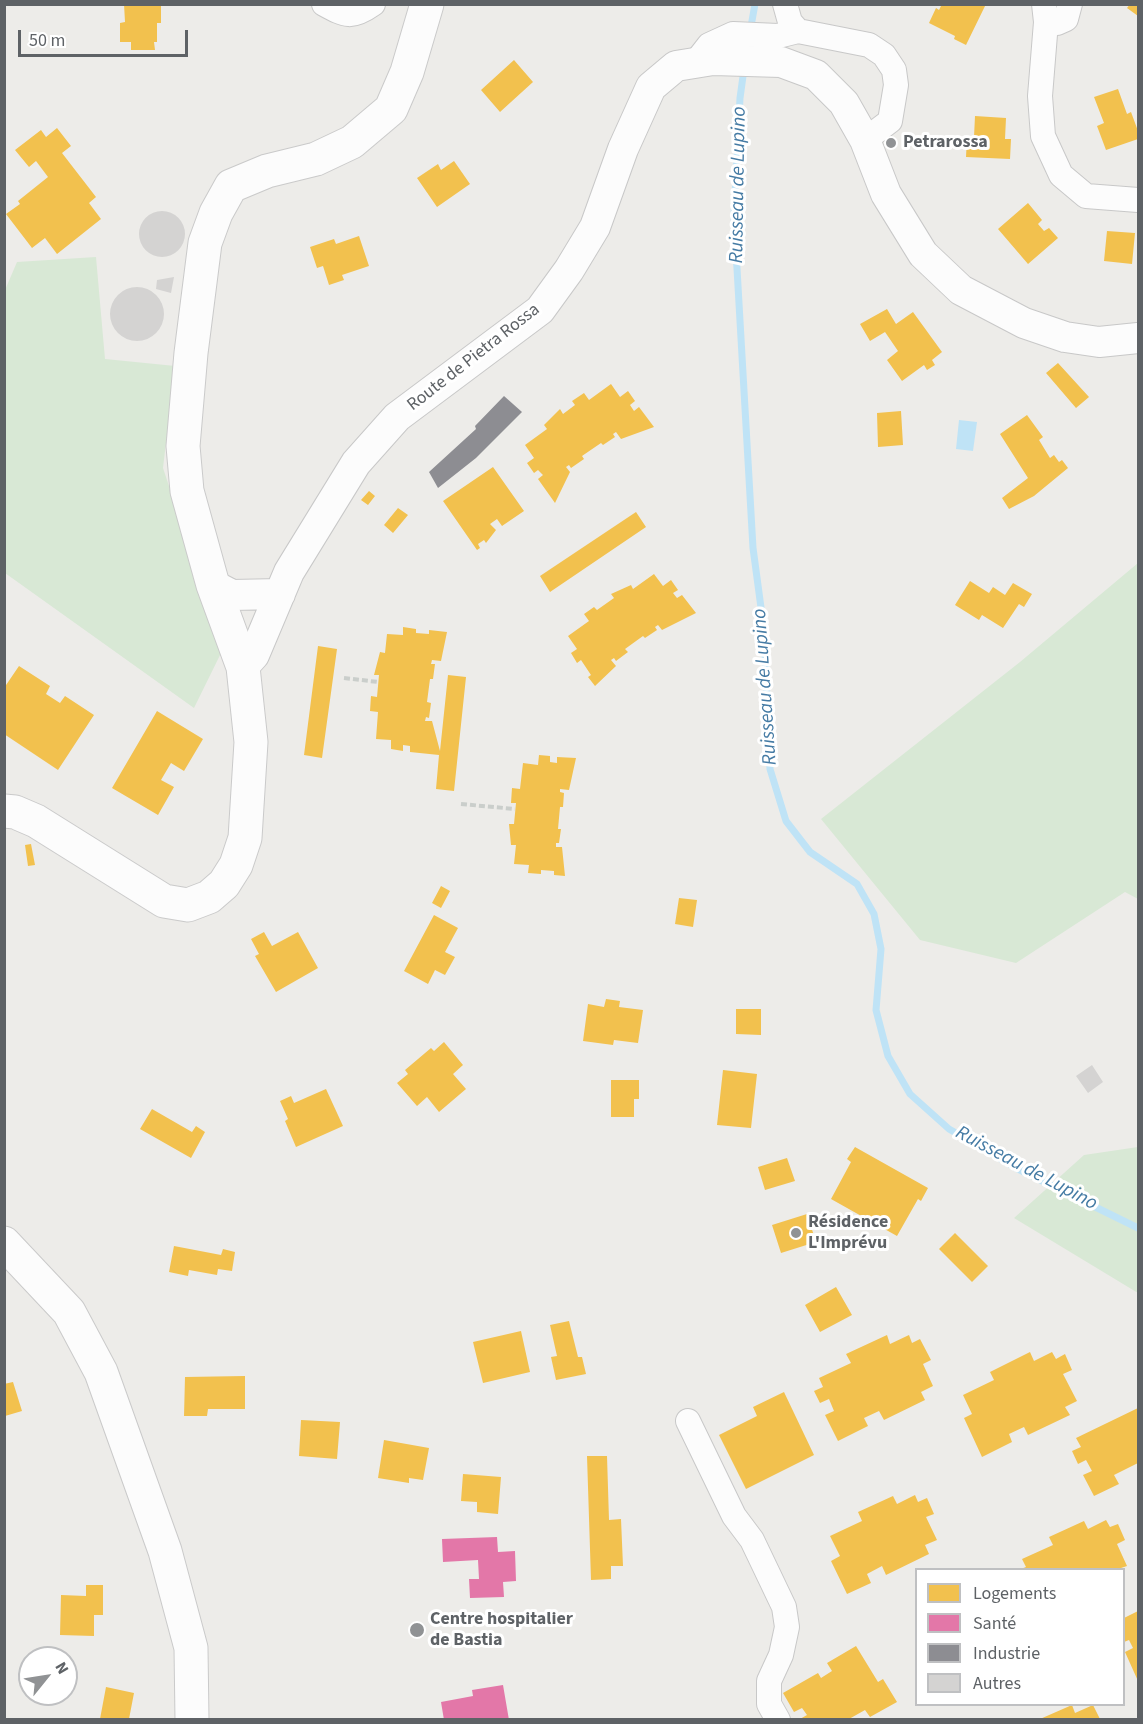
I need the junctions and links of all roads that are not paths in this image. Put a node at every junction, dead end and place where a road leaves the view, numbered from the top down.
1 (324, 4) edge
2 (373, 4) edge
3 (427, 4) edge
4 (785, 4) edge
5 (1070, 4) edge
6 (1045, 13) edge
7 (798, 31) junction
8 (704, 62) junction
9 (865, 140) junction
10 (1138, 200) edge
11 (1138, 338) edge
12 (213, 585) junction
13 (280, 594) junction
14 (243, 667) junction
15 (4, 811) edge
16 (4, 1243) edge
17 (688, 1421) dead end
18 (192, 1719) edge
19 (778, 1719) edge

1 - 2 street
3 - 12 main road
4 - 7 street
5 - 6 street
6 - 10 street
7 - 8 street
7 - 9 street
8 - 9 street, Route de Pietra Rossa
8 - 13 street, Route de Pietra Rossa
9 - 11 street, Route de Pietra Rossa
12 - 13 street
12 - 14 main road
13 - 14 street, Route de Pietra Rossa
14 - 15 main road
16 - 18 main road
17 - 19 street

